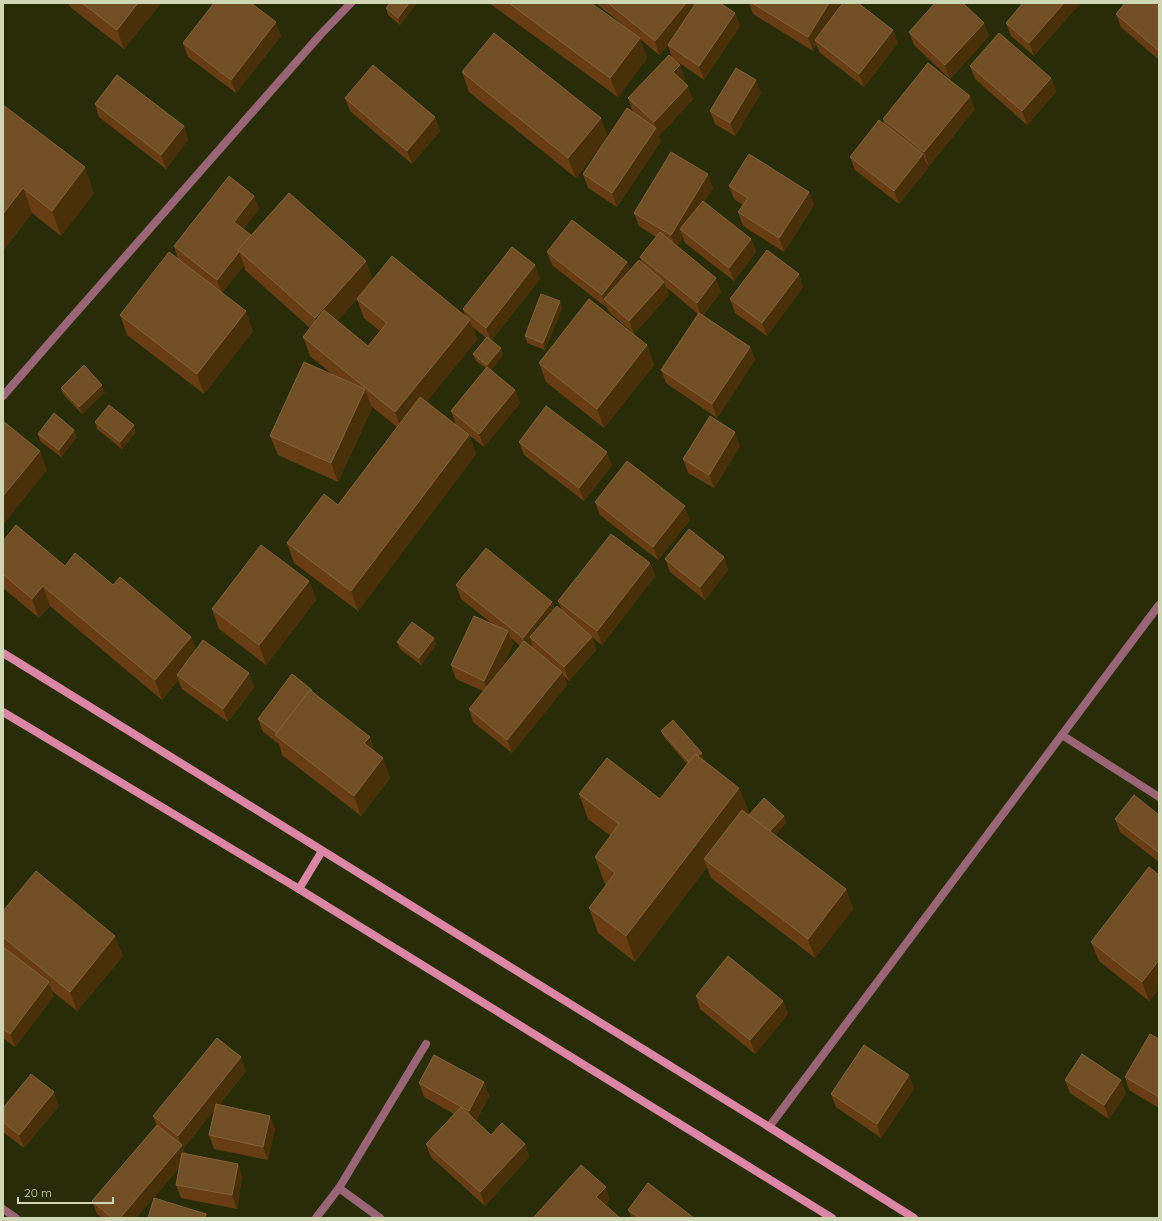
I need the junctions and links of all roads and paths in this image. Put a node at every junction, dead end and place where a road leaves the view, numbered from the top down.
1 (351, 3) edge
2 (3, 396) edge
3 (1159, 605) edge
4 (3, 653) edge
5 (3, 712) edge
6 (1062, 735) junction
7 (1159, 797) edge
8 (322, 851) junction
9 (299, 889) junction
10 (426, 1044) dead end
11 (769, 1127) junction
12 (339, 1188) junction
13 (3, 1209) edge
14 (16, 1218) edge
15 (316, 1218) edge
16 (380, 1218) edge
17 (832, 1218) edge
18 (914, 1218) edge

1 - 2 street
3 - 6 street
4 - 8 street
5 - 9 street
6 - 7 street
6 - 11 street
8 - 9 street
8 - 11 street
9 - 17 street
10 - 12 street
11 - 18 street
12 - 15 street
12 - 16 street
13 - 14 street

